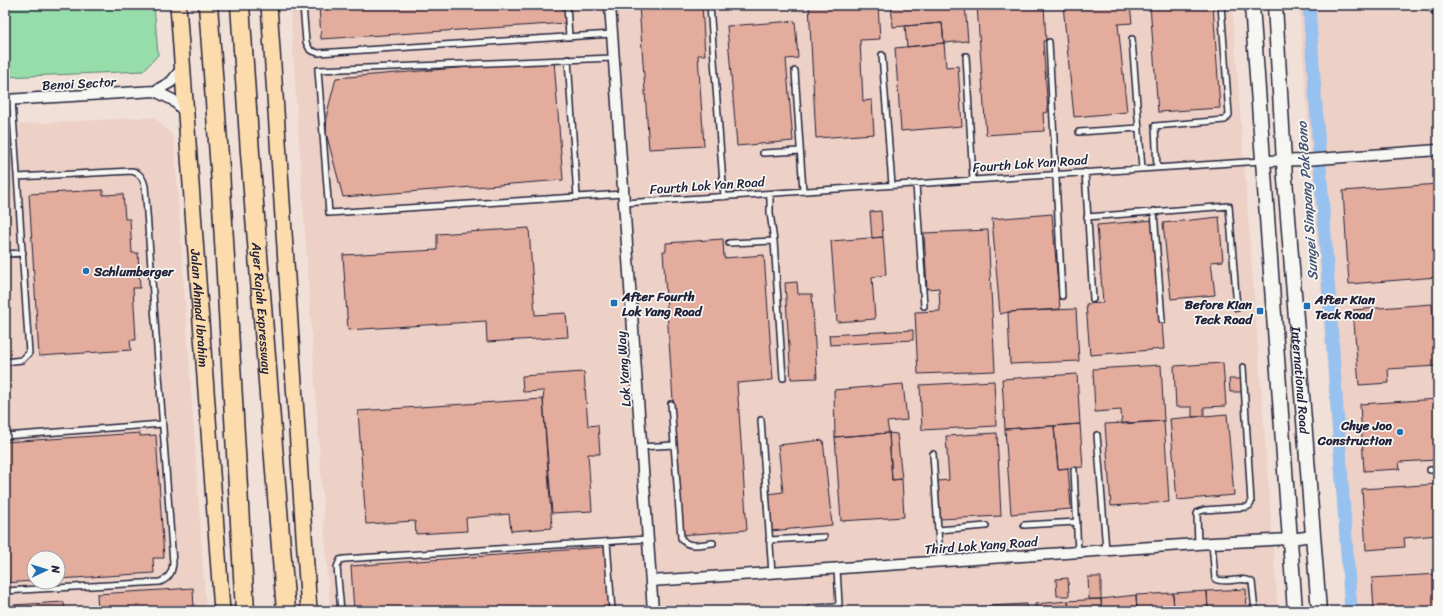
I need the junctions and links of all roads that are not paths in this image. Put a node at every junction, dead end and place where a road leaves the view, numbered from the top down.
1 (178, 5) edge
2 (208, 5) edge
3 (240, 5) edge
4 (269, 5) edge
5 (303, 5) edge
6 (567, 5) edge
7 (610, 5) edge
8 (713, 5) edge
9 (1221, 5) edge
10 (1252, 5) edge
11 (1275, 5) edge
12 (612, 34) junction
13 (569, 37) junction
14 (1132, 39) dead end
15 (1049, 42) dead end
16 (882, 55) dead end
17 (966, 56) dead end
18 (613, 58) junction
19 (568, 59) junction
20 (183, 67) junction
21 (794, 71) dead end
22 (155, 91) junction
23 (8, 100) edge
24 (186, 112) junction
25 (1138, 128) junction
26 (1079, 132) dead end
27 (1438, 150) edge
28 (800, 151) junction
29 (763, 154) dead end
30 (1284, 160) junction
31 (1263, 161) junction
32 (1157, 168) junction
33 (1142, 169) junction
34 (1085, 172) junction
35 (1056, 174) junction
36 (17, 177) junction
37 (973, 180) junction
38 (916, 184) junction
39 (892, 185) junction
40 (803, 191) junction
41 (770, 194) junction
42 (577, 197) junction
43 (724, 197) junction
44 (623, 199) junction
45 (1154, 211) junction
46 (1088, 217) junction
47 (774, 241) junction
48 (729, 243) dead end
49 (23, 253) junction
50 (5, 254) edge
51 (1062, 296) dead end
52 (1093, 299) dead end
53 (924, 306) dead end
54 (1237, 308) dead end
55 (1162, 320) dead end
56 (5, 362) edge
57 (1243, 367) dead end
58 (783, 378) dead end
59 (671, 404) dead end
60 (761, 420) dead end
61 (162, 424) junction
62 (1097, 435) dead end
63 (5, 436) edge
64 (674, 445) junction
65 (641, 447) junction
66 (933, 454) dead end
67 (1074, 470) dead end
68 (1430, 470) dead end
69 (1438, 470) edge
70 (1077, 522) junction
71 (1024, 525) dead end
72 (986, 526) dead end
73 (938, 530) junction
74 (1313, 536) junction
75 (824, 537) dead end
76 (647, 539) junction
77 (1290, 539) junction
78 (769, 540) junction
79 (607, 542) junction
80 (713, 543) dead end
81 (1212, 543) junction
82 (1198, 544) junction
83 (1106, 550) junction
84 (1078, 552) junction
85 (940, 561) junction
86 (837, 569) junction
87 (772, 573) junction
88 (651, 581) junction
89 (5, 591) edge
90 (222, 611) edge
91 (246, 611) edge
92 (286, 611) edge
93 (309, 611) edge
94 (341, 611) edge
95 (612, 611) edge
96 (653, 611) edge
97 (808, 611) edge
98 (1255, 611) edge
99 (1295, 611) edge
100 (1319, 611) edge

1 - 20 main road, Jalan Ahmad Ibrahim
2 - 91 highway
3 - 92 highway, Ayer Rajah Expressway
4 - 93 main road
5 - 13 lane
6 - 13 lane
7 - 12 street, Lok Yang Way
8 - 43 lane
9 - 32 lane
10 - 31 main road, International Road
11 - 30 main road, International Road
12 - 13 lane
12 - 18 street, Lok Yang Way
14 - 25 lane
15 - 35 lane
16 - 39 lane
17 - 37 lane
18 - 19 lane
18 - 44 street, Lok Yang Way
19 - 42 lane
19 - 42 lane, Fourth Lok Yan Road
20 - 22 street, Benoi Sector
20 - 24 main road, Jalan Ahmad Ibrahim
21 - 28 lane
22 - 23 street, Benoi Sector
22 - 24 street, Benoi Sector
23 - 36 lane
24 - 90 main road, Jalan Ahmad Ibrahim
25 - 26 lane
25 - 33 lane
27 - 30 street, Fourth Lok Yan Road
28 - 29 lane
28 - 40 lane
30 - 31 street, Fourth Lok Yan Road
30 - 74 main road, International Road
31 - 32 lane, Fourth Lok Yan Road
31 - 77 main road, International Road
32 - 33 lane, Fourth Lok Yan Road
33 - 34 lane, Fourth Lok Yan Road
34 - 35 lane, Fourth Lok Yan Road
34 - 46 lane
35 - 37 lane, Fourth Lok Yan Road
35 - 51 lane
36 - 49 lane
36 - 61 lane
37 - 38 lane, Fourth Lok Yan Road
38 - 39 lane, Fourth Lok Yan Road
38 - 53 lane
39 - 40 lane, Fourth Lok Yan Road
40 - 41 lane, Fourth Lok Yan Road
41 - 43 lane, Fourth Lok Yan Road
41 - 47 lane
42 - 44 lane, Fourth Lok Yan Road
43 - 44 lane, Fourth Lok Yan Road
44 - 65 street, Lok Yang Way
45 - 46 lane
45 - 54 lane
45 - 55 lane
46 - 52 lane
47 - 48 lane
47 - 58 lane
49 - 50 lane
49 - 56 lane
57 - 82 lane
59 - 64 lane
60 - 78 lane
61 - 63 lane
61 - 89 lane
62 - 83 lane
64 - 65 lane
64 - 80 lane
65 - 76 street, Lok Yang Way
66 - 73 lane
67 - 70 lane
68 - 69 lane
70 - 71 lane
70 - 84 lane
72 - 73 lane
73 - 85 lane
74 - 77 street, Third Lok Yang Road
74 - 100 main road, International Road
75 - 78 lane
76 - 79 lane
76 - 88 street, Lok Yang Way
77 - 81 street, Third Lok Yang Road
77 - 99 main road, International Road
78 - 87 lane
79 - 94 lane
79 - 95 lane
81 - 82 street, Third Lok Yang Road
81 - 98 lane
82 - 83 street, Third Lok Yang Road
83 - 84 street, Third Lok Yang Road
84 - 85 street, Third Lok Yang Road
85 - 86 street, Third Lok Yang Road
86 - 87 street, Third Lok Yang Road
86 - 97 lane
87 - 88 street, Third Lok Yang Road
88 - 96 street, Lok Yang Way

